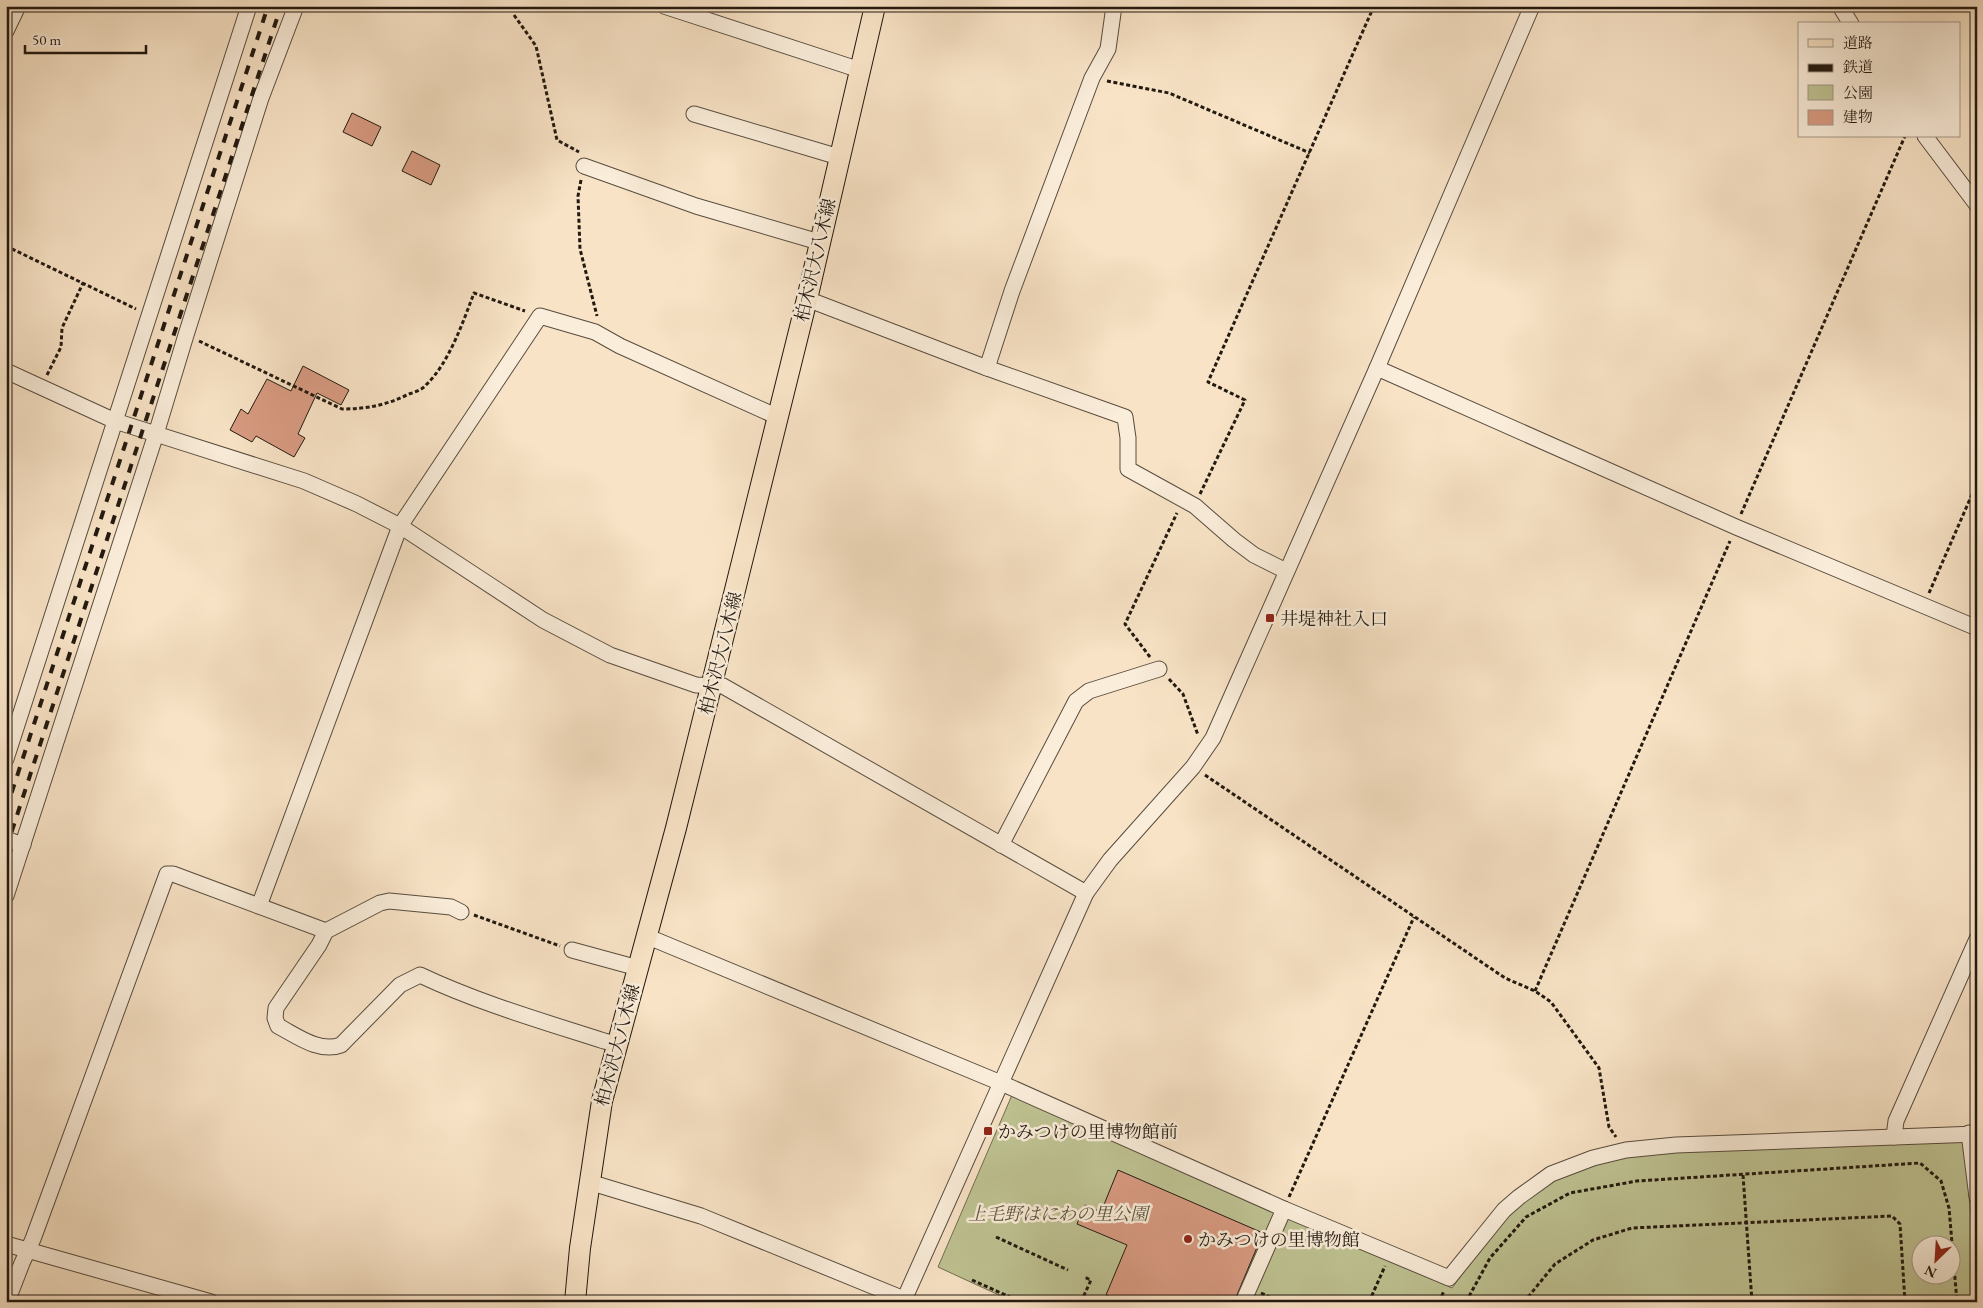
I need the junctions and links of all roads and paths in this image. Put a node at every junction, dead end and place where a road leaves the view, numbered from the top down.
1 (18, 6) edge
2 (249, 6) edge
3 (296, 6) edge
4 (664, 6) edge
5 (875, 6) edge
6 (1114, 6) edge
7 (1374, 6) edge
8 (1532, 6) edge
9 (1840, 6) edge
10 (514, 16) dead end
11 (1850, 22) edge
12 (6, 31) edge
13 (860, 70) junction
14 (1092, 78) junction
15 (694, 114) dead end
16 (1904, 138) edge
17 (1927, 138) edge
18 (1310, 154) junction
19 (839, 157) junction
20 (584, 166) junction
21 (1977, 205) edge
22 (819, 242) junction
23 (6, 246) edge
24 (83, 283) junction
25 (807, 299) junction
26 (150, 316) junction
27 (540, 316) junction
28 (594, 332) junction
29 (186, 335) junction
30 (987, 368) junction
31 (1377, 368) junction
32 (6, 371) edge
33 (41, 387) junction
34 (778, 417) junction
35 (115, 421) junction
36 (156, 434) junction
37 (1977, 483) edge
38 (1189, 502) junction
39 (400, 526) junction
40 (1736, 527) junction
41 (1286, 571) junction
42 (1924, 604) junction
43 (1977, 628) edge
44 (1159, 669) junction
45 (712, 687) junction
46 (1204, 751) junction
47 (6, 759) edge
48 (1193, 767) junction
49 (6, 839) edge
50 (23, 845) junction
51 (1002, 845) junction
52 (1086, 893) junction
53 (6, 896) edge
54 (259, 906) junction
55 (462, 912) joint
56 (1414, 917) junction
57 (326, 931) junction
58 (646, 936) junction
59 (1977, 939) edge
60 (572, 950) joint
61 (638, 968) junction
62 (1535, 991) junction
63 (617, 1044) junction
64 (1001, 1083) junction
65 (1973, 1133) edge
66 (1894, 1137) junction
67 (1626, 1150) junction
68 (1743, 1174) junction
69 (589, 1182) junction
70 (1977, 1197) edge
71 (1284, 1208) junction
72 (1746, 1222) junction
73 (996, 1237) dead end
74 (6, 1244) edge
75 (27, 1250) junction
76 (1390, 1254) junction
77 (1068, 1270) dead end
78 (1084, 1277) dead end
79 (972, 1280) dead end
80 (904, 1300) edge
81 (7, 1302) edge
82 (211, 1302) edge
83 (575, 1302) edge
84 (1021, 1302) edge
85 (1081, 1302) edge
86 (1243, 1302) edge
87 (1369, 1302) edge
88 (1466, 1302) edge
89 (1524, 1302) edge
90 (1752, 1302) edge
91 (1822, 1302) edge
92 (1829, 1302) edge
93 (1905, 1302) edge
94 (1957, 1302) edge

1 - 12 street
2 - 26 street
3 - 29 street
4 - 13 street
5 - 13 main road, 柏木沢大八木線
6 - 14 street
7 - 18 path
8 - 31 street
9 - 11 street
10 - 20 path
13 - 19 main road, 柏木沢大八木線
14 - 18 path
14 - 30 street
15 - 19 street
16 - 40 path
17 - 21 street
18 - 38 path
19 - 22 main road, 柏木沢大八木線
20 - 22 street
20 - 28 path
22 - 25 main road, 柏木沢大八木線
23 - 24 path
24 - 26 path
24 - 33 path
25 - 30 street
25 - 34 main road, 柏木沢大八木線
26 - 35 street
27 - 28 street
27 - 29 path
27 - 39 street
28 - 34 street
29 - 36 street
30 - 38 street
31 - 40 street
31 - 41 street
32 - 33 street
33 - 35 street
34 - 45 main road, 柏木沢大八木線
35 - 36 street
35 - 47 street
36 - 39 street
36 - 50 street
37 - 42 path
38 - 41 street
38 - 44 path
39 - 45 street
39 - 54 street
40 - 42 street
40 - 62 path
41 - 46 street
42 - 43 street
44 - 46 path
44 - 51 street
45 - 51 street
45 - 58 main road, 柏木沢大八木線
46 - 48 street
48 - 52 street
48 - 56 path
49 - 50 street
50 - 53 street
51 - 52 street
52 - 64 street
54 - 57 street
54 - 75 street
55 - 57 street
55 - 60 path
56 - 62 path
56 - 71 path
57 - 63 street
58 - 61 main road, 柏木沢大八木線
58 - 64 street
59 - 66 street
60 - 61 street
61 - 63 main road, 柏木沢大八木線
62 - 67 path
63 - 69 main road, 柏木沢大八木線
64 - 71 street
64 - 80 street
65 - 66 street
65 - 70 street
66 - 67 street
67 - 76 street
68 - 72 path
68 - 88 path
68 - 94 path
69 - 80 street
69 - 83 main road, 柏木沢大八木線
71 - 76 street
71 - 86 street
72 - 89 path
72 - 90 path
72 - 93 path
73 - 77 path
74 - 75 street
75 - 81 street
75 - 82 street
76 - 87 path
78 - 85 path
79 - 84 path
91 - 92 path

